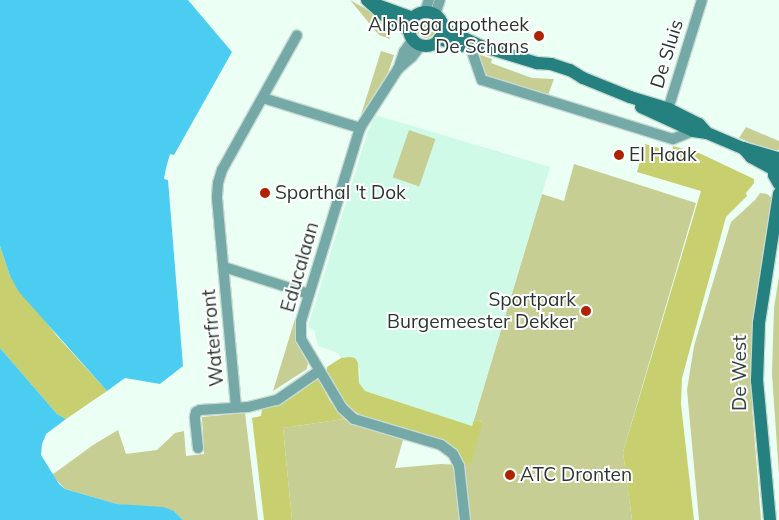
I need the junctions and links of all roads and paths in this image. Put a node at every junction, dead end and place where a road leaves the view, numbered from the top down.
1 (440, 0) edge
2 (702, 0) edge
3 (370, 2) edge
4 (430, 9) edge
5 (414, 33) junction
6 (298, 34) dead end
7 (440, 34) junction
8 (475, 46) junction
9 (263, 98) junction
10 (667, 114) junction
11 (360, 128) junction
12 (693, 131) junction
13 (707, 133) junction
14 (777, 161) edge
15 (779, 184) edge
16 (779, 194) edge
17 (777, 224) edge
18 (224, 267) junction
19 (309, 294) junction
20 (319, 371) junction
21 (236, 406) junction
22 (198, 448) dead end
23 (466, 520) edge
24 (770, 520) edge

1 - 4 street
2 - 10 street, De Sluis
3 - 5 main road
4 - 5 main road
4 - 7 main road
5 - 7 main road
5 - 11 street, Educalaan
6 - 9 street, Waterfront
7 - 8 main road
8 - 10 main road
8 - 12 street
9 - 11 street
9 - 18 street, Waterfront
10 - 12 main road
10 - 13 main road
11 - 19 street, Educalaan
12 - 13 main road
13 - 14 main road
14 - 15 main road
16 - 17 main road, De West
17 - 24 main road, De West
18 - 19 street, Waterfront
18 - 21 street, Waterfront
19 - 20 street, Educalaan
20 - 21 street
20 - 23 street, Educalaan
21 - 22 street

